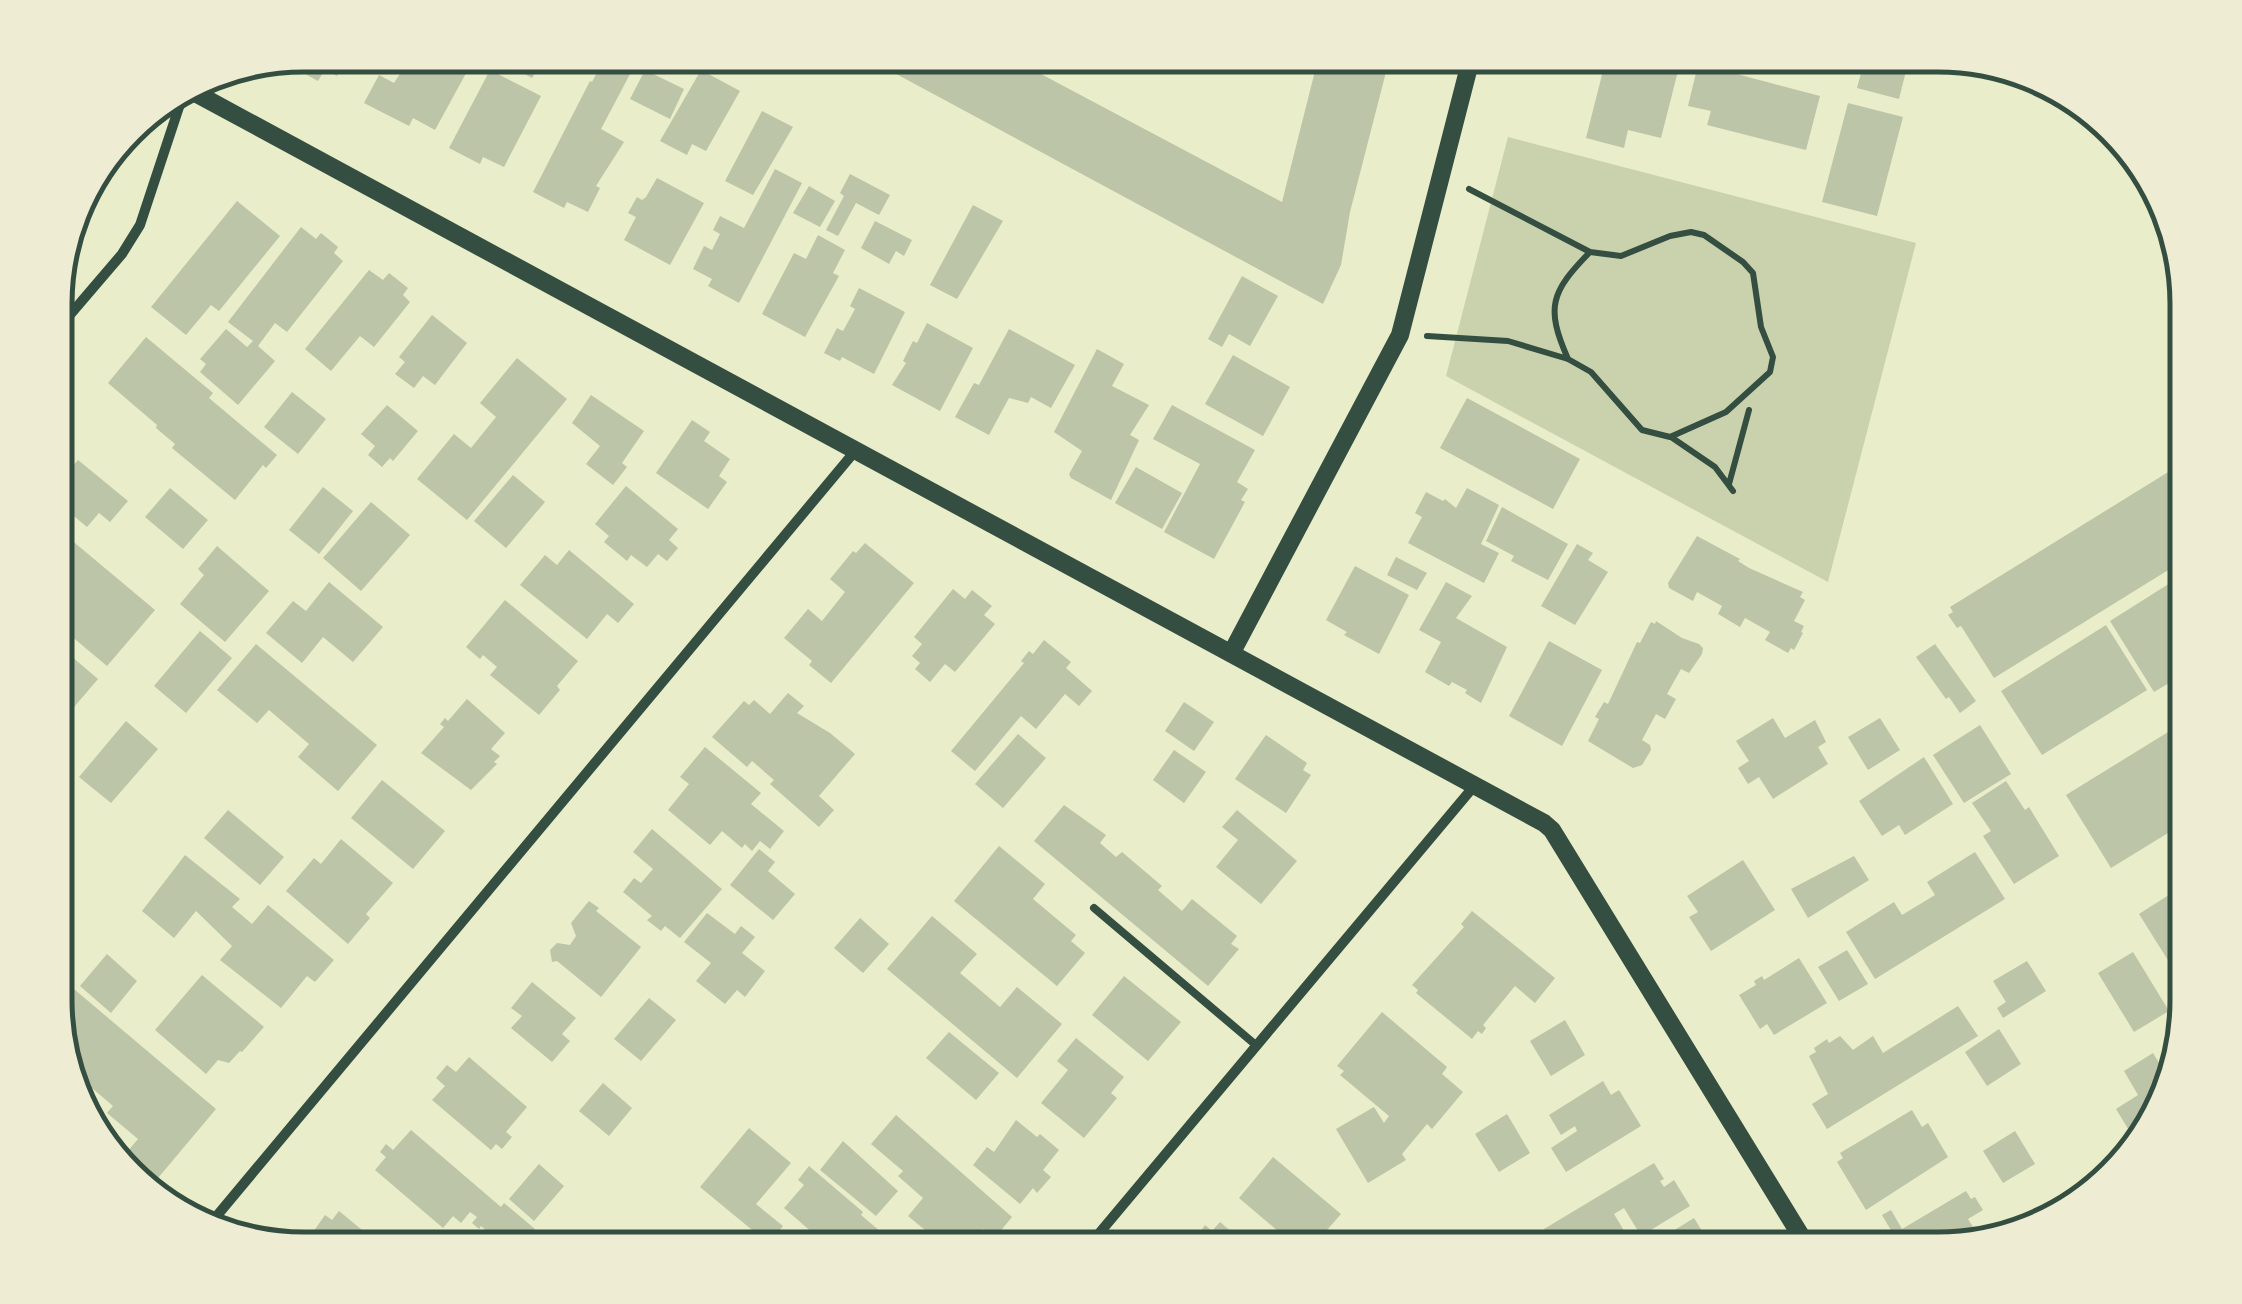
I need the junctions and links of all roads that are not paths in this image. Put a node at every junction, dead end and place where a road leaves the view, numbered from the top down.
1 (1468, 72) edge
2 (202, 97) edge
3 (179, 110) edge
4 (72, 312) edge
5 (856, 450) junction
6 (1232, 652) junction
7 (1476, 784) junction
8 (1094, 908) dead end
9 (1256, 1046) junction
10 (218, 1215) edge
11 (1799, 1231) edge
12 (1101, 1232) edge

1 - 6 street
2 - 5 street
3 - 4 street
5 - 6 street
5 - 10 street
6 - 7 street
7 - 9 street
7 - 11 street
8 - 9 lane
9 - 12 street

